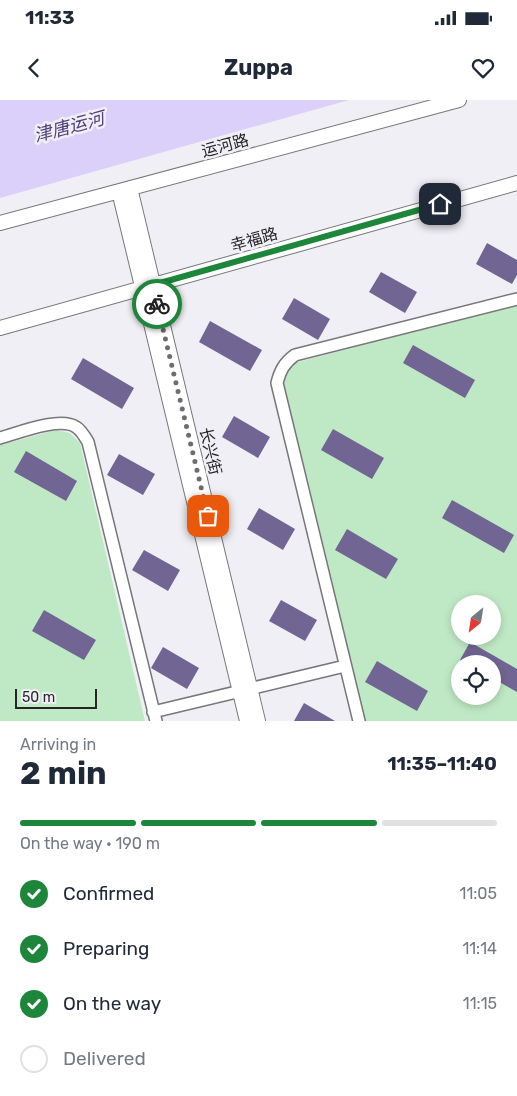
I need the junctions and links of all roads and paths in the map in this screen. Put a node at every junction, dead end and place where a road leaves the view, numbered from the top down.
1 (459, 100) edge
2 (517, 183) edge
3 (124, 190) junction
4 (0, 223) edge
5 (148, 286) junction
6 (517, 299) edge
7 (0, 328) edge
8 (0, 438) edge
9 (345, 666) junction
10 (245, 690) junction
11 (154, 716) edge
12 (247, 721) edge
13 (258, 721) edge
14 (359, 721) edge

1 - 3 street, 运河路
2 - 5 street, 幸福路
3 - 4 street, 运河路
3 - 5 street, 长兴街
5 - 7 street, 幸福路
5 - 10 street, 长兴街
6 - 9 street
8 - 11 street
9 - 10 street
9 - 14 street
10 - 11 street
10 - 12 street, 长兴街
10 - 13 street, 长兴街

